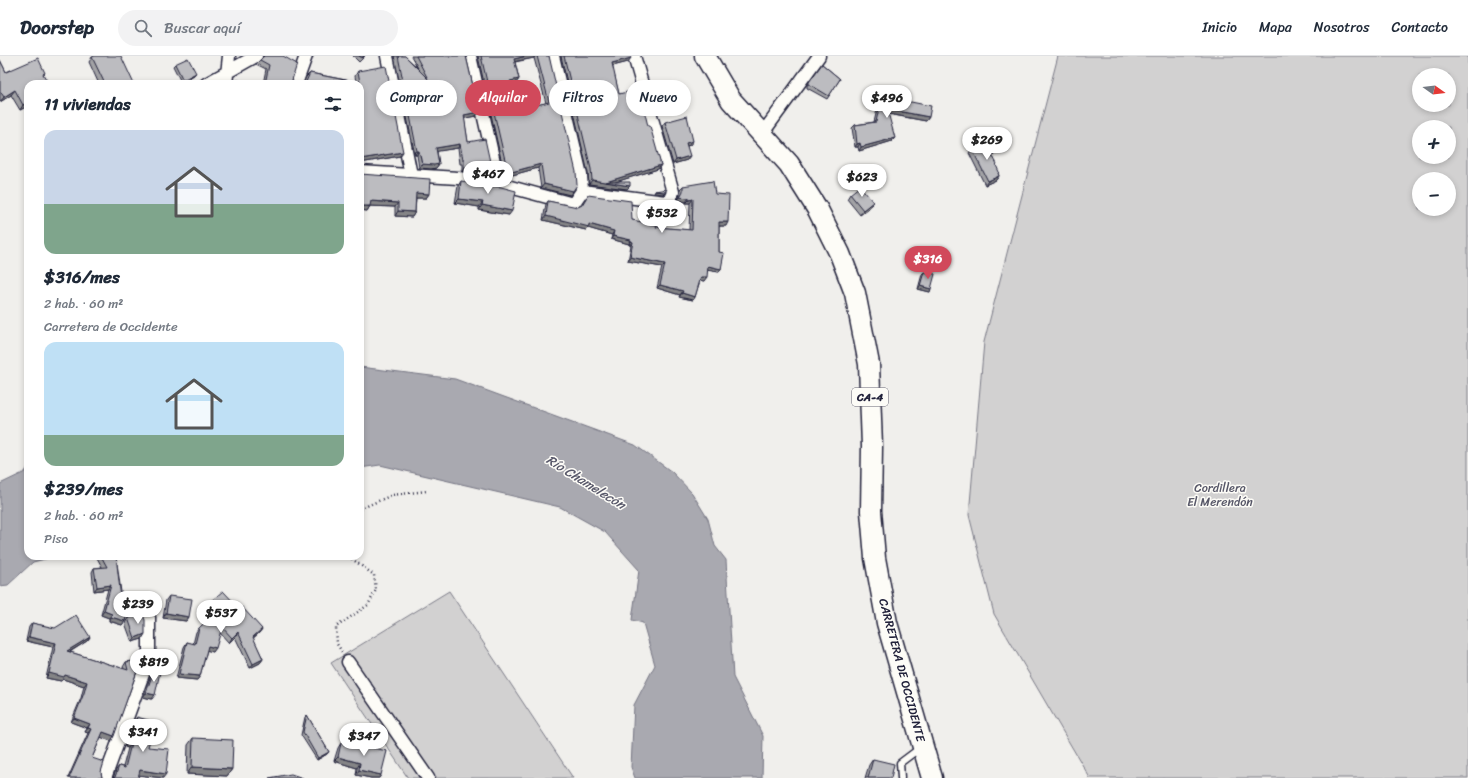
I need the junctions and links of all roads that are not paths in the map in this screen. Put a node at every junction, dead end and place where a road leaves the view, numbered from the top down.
1 (229, 56) edge
2 (256, 56) edge
3 (306, 56) edge
4 (387, 56) edge
5 (470, 56) edge
6 (553, 56) edge
7 (634, 56) edge
8 (705, 56) edge
9 (819, 56) edge
10 (229, 71) junction
11 (213, 80) edge
12 (227, 80) edge
13 (297, 80) edge
14 (762, 134) junction
15 (364, 172) edge
16 (411, 174) junction
17 (499, 184) junction
18 (582, 191) junction
19 (149, 617) dead end
20 (348, 662) road end
21 (923, 746) junction
22 (106, 778) edge
23 (428, 778) edge
24 (901, 778) edge
25 (932, 778) edge

1 - 10 street
2 - 10 street
3 - 13 street
4 - 16 street
5 - 17 street
6 - 18 street
7 - 18 street
8 - 14 main road, CARRETERA DE OCCIDENTE / CA-4
9 - 14 street
10 - 11 street
10 - 12 street
14 - 21 main road, CARRETERA DE OCCIDENTE / CA-4
15 - 16 street
16 - 17 street
17 - 18 street
19 - 22 street
20 - 23 street
21 - 24 lane
21 - 25 main road, CARRETERA DE OCCIDENTE / CA-4

